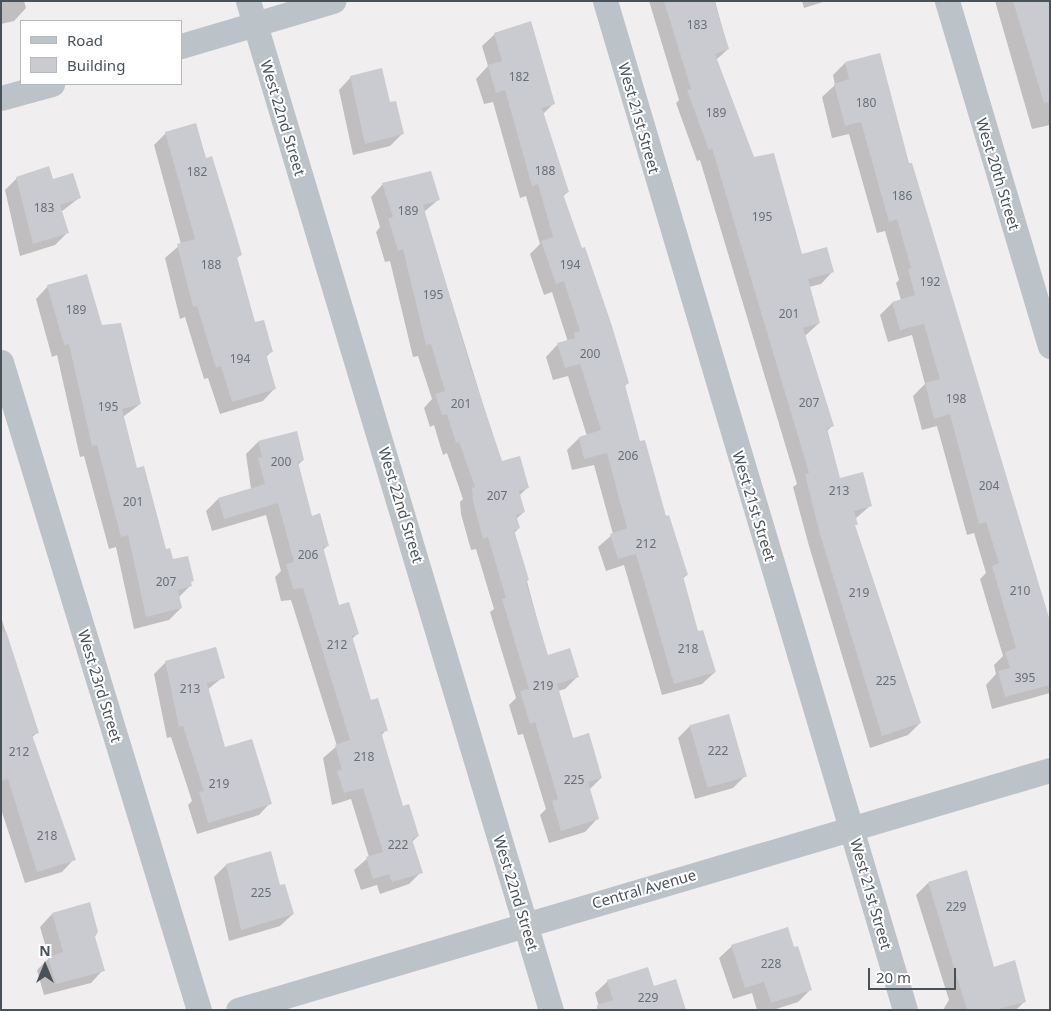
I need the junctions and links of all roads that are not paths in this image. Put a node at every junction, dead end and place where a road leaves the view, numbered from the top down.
1 (248, 1) edge
2 (334, 1) edge
3 (605, 1) edge
4 (947, 1) edge
5 (255, 25) junction
6 (182, 46) edge
7 (48, 85) edge
8 (1, 98) edge
9 (1050, 346) edge
10 (1, 362) edge
11 (1050, 770) edge
12 (851, 828) junction
13 (525, 923) junction
14 (199, 1010) edge
15 (238, 1010) edge
16 (551, 1010) edge
17 (905, 1010) edge

1 - 5 street, West 22nd Street
2 - 5 street
3 - 12 street, West 21st Street
4 - 9 street, West 20th Street
5 - 6 street
5 - 13 street, West 22nd Street
7 - 8 street
10 - 14 street, West 23rd Street
11 - 12 street, Central Avenue
12 - 13 street, Central Avenue
12 - 17 street, West 21st Street
13 - 15 street, Central Avenue
13 - 16 street, West 22nd Street

